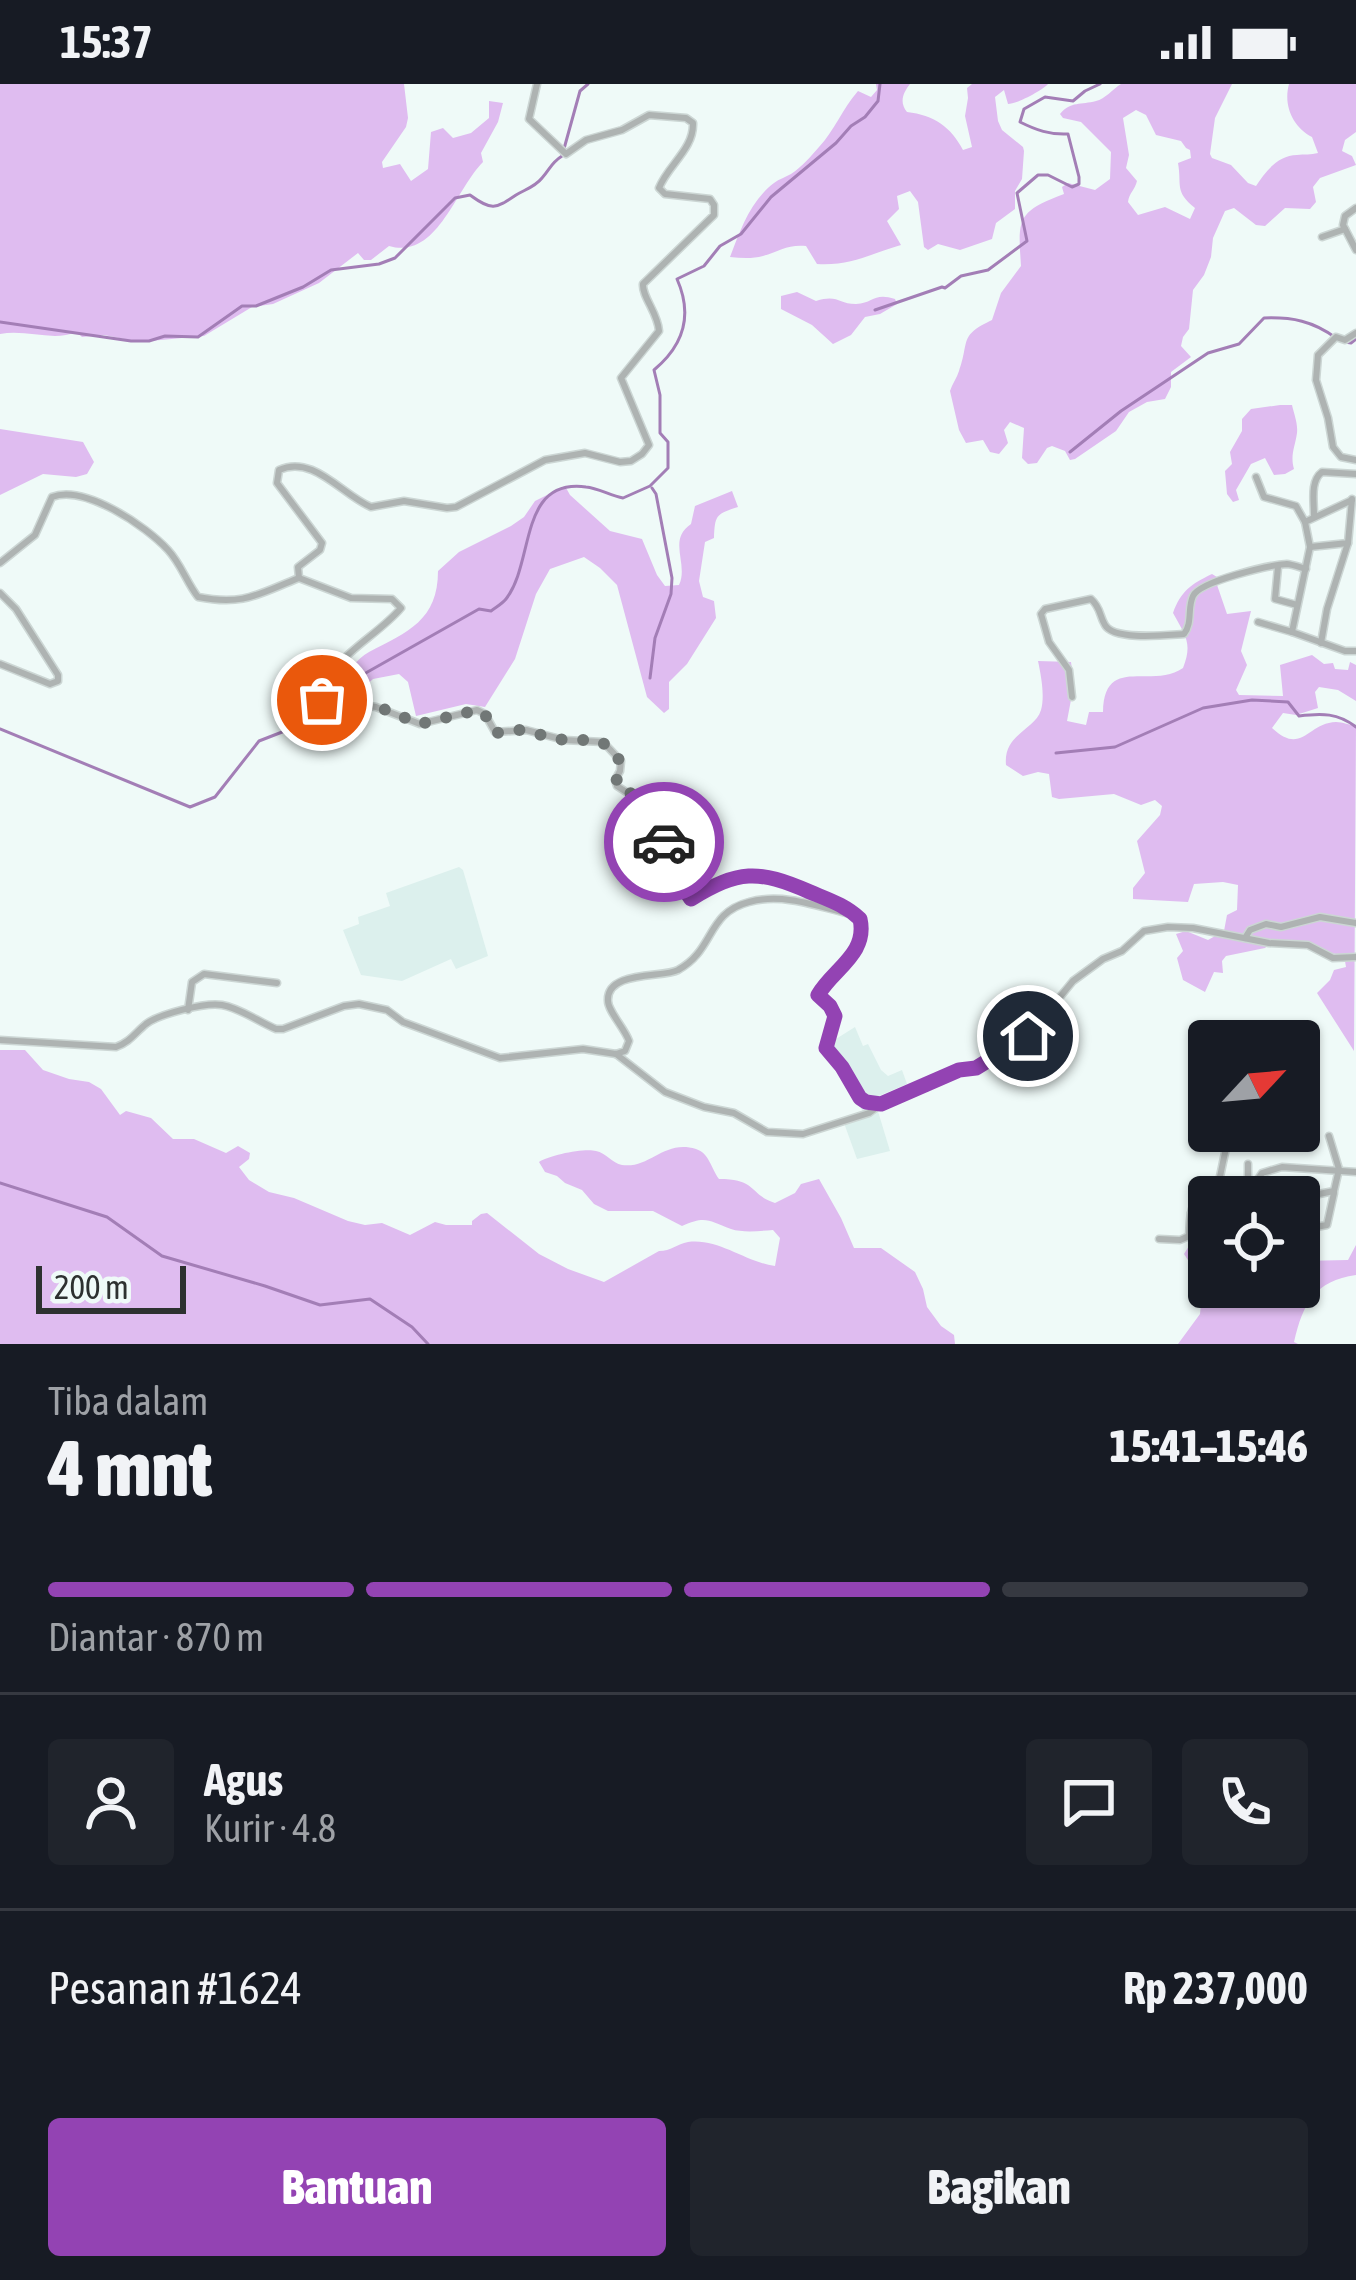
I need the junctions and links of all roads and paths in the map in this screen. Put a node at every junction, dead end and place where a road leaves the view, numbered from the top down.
1 (537, 84) edge
2 (1356, 208) edge
3 (1345, 229) junction
4 (1322, 237) dead end
5 (1356, 250) edge
6 (1356, 333) edge
7 (1356, 460) edge
8 (1356, 474) edge
9 (1256, 477) dead end
10 (1354, 499) edge
11 (1314, 517) junction
12 (1305, 522) junction
13 (1348, 543) junction
14 (1310, 547) junction
15 (0, 563) edge
16 (1278, 567) junction
17 (1306, 569) junction
18 (299, 578) junction
19 (0, 592) edge
20 (1298, 605) junction
21 (1258, 622) dead end
22 (1292, 632) junction
23 (1321, 643) junction
24 (1356, 651) edge
25 (0, 664) edge
26 (1072, 697) dead end
27 (858, 916) junction
28 (1356, 923) edge
29 (1244, 938) junction
30 (1356, 957) edge
31 (277, 983) dead end
32 (188, 1010) junction
33 (0, 1040) edge
34 (616, 1054) junction
35 (881, 1104) junction
36 (1329, 1136) dead end
37 (1247, 1164) dead end
38 (1339, 1169) junction
39 (1356, 1172) edge
40 (1247, 1176) edge
41 (1260, 1176) edge
42 (1334, 1191) junction
43 (1320, 1194) edge
44 (1320, 1227) edge
45 (1188, 1237) edge
46 (1159, 1239) dead end

1 - 18 street
2 - 3 street
3 - 4 street
3 - 5 street
6 - 7 street
8 - 11 street
9 - 12 street
10 - 11 street
10 - 13 street
11 - 12 street
12 - 14 street
13 - 14 street
13 - 23 street
14 - 17 street
15 - 18 street
16 - 17 street
16 - 20 street
16 - 26 street
17 - 20 street
18 - 27 street
19 - 25 street
20 - 22 street
21 - 22 street
22 - 23 street
23 - 24 street
27 - 34 street
27 - 35 street
28 - 29 street
29 - 30 street
29 - 35 street
31 - 32 street
32 - 33 street
32 - 34 street
34 - 35 street
36 - 38 street
37 - 40 street
38 - 39 street
38 - 41 street
38 - 42 street
42 - 43 street
42 - 44 street
45 - 46 street

